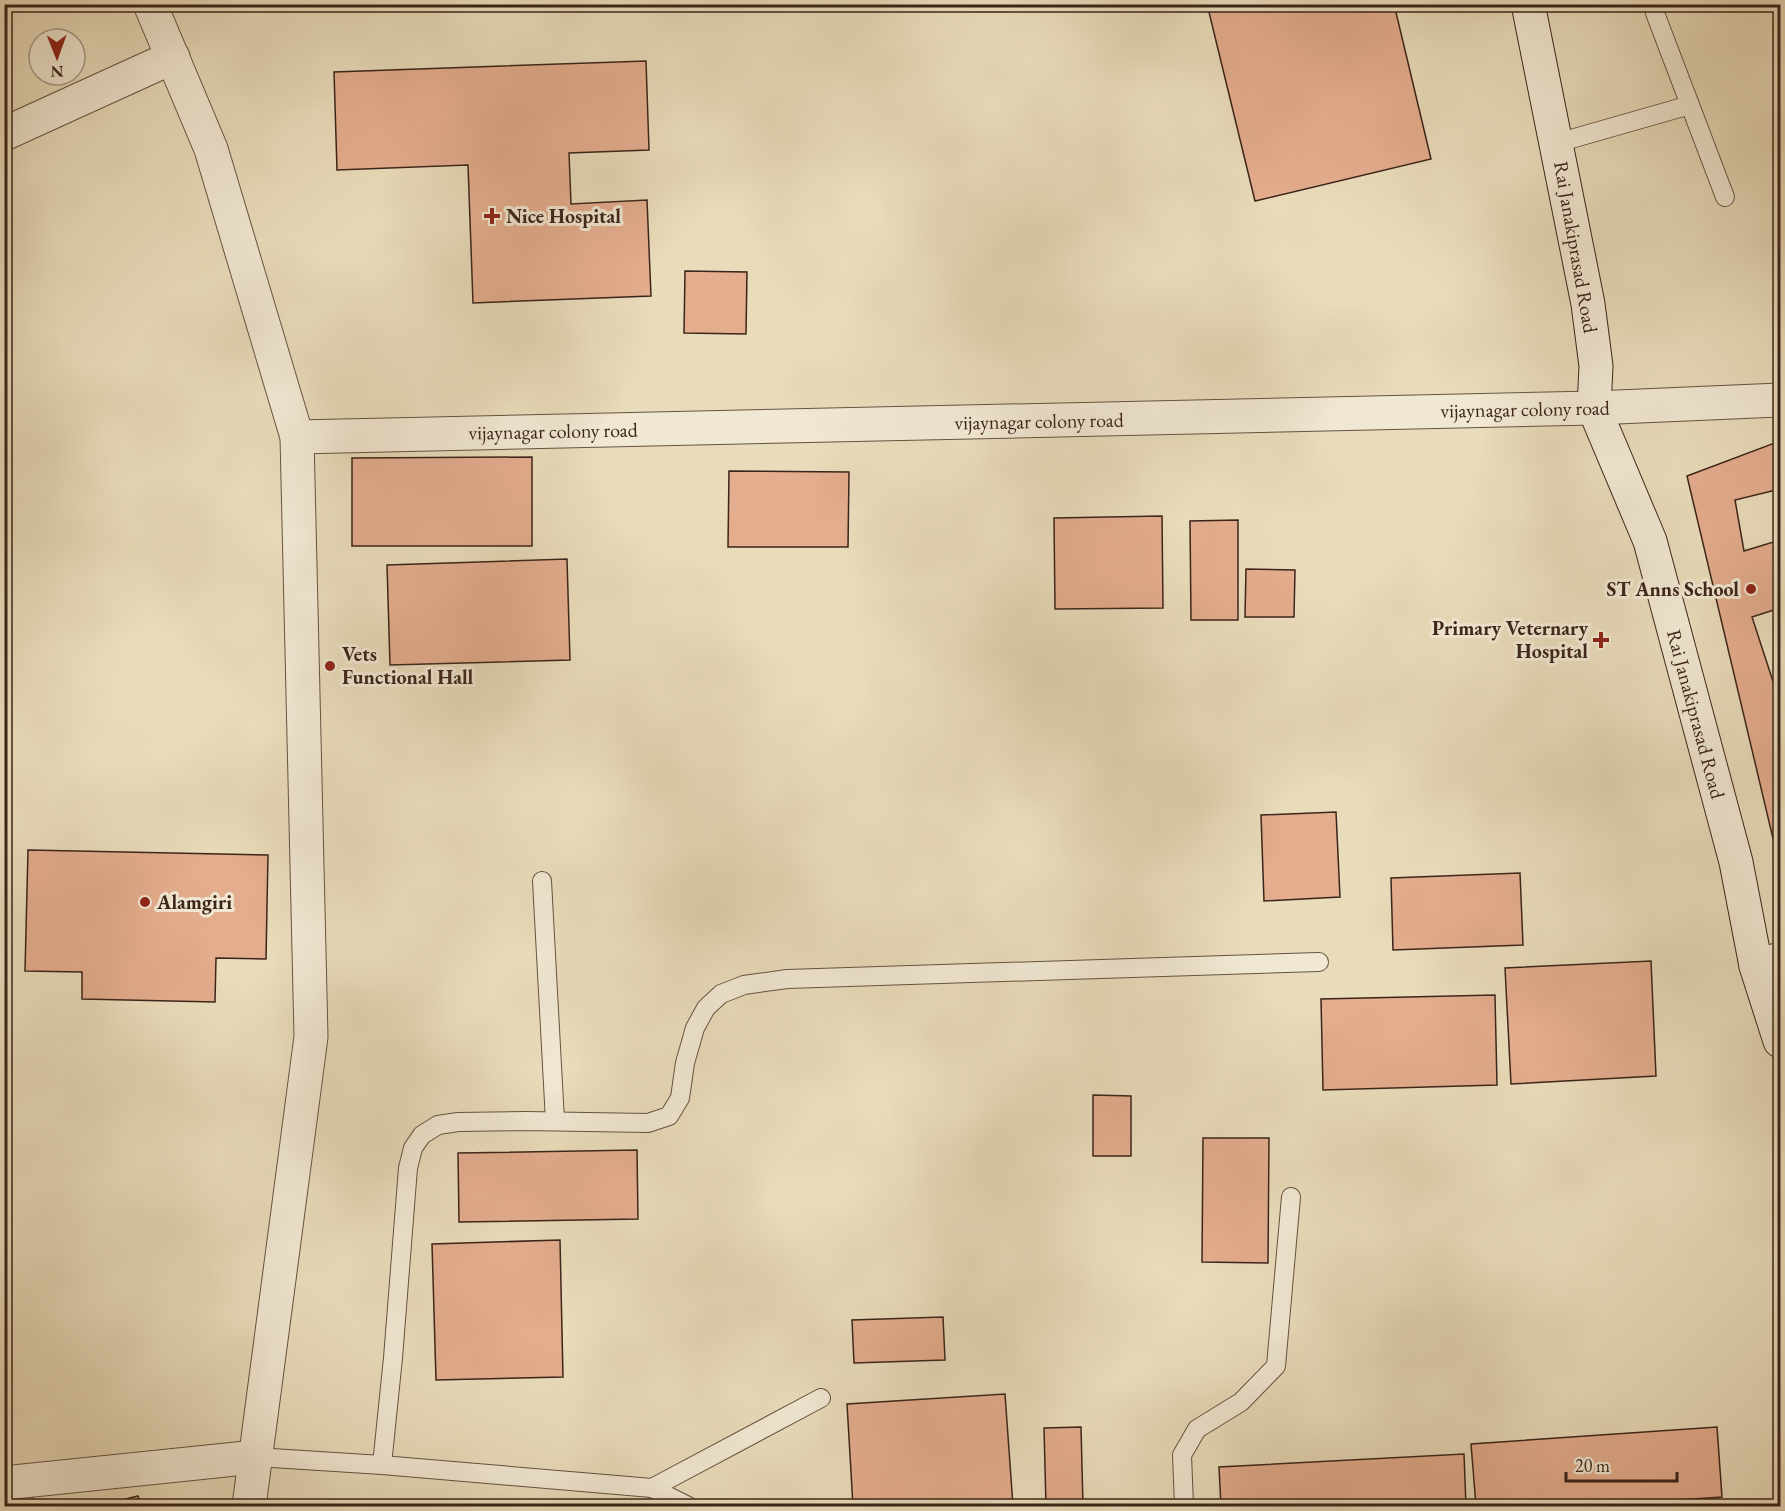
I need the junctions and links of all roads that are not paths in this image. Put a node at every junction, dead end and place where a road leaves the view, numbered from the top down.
1 (150, 4) edge
2 (1528, 4) edge
3 (1655, 13) dead end
4 (173, 57) junction
5 (1689, 105) junction
6 (4, 134) edge
7 (1557, 143) junction
8 (1725, 197) dead end
9 (1780, 400) edge
10 (1594, 408) junction
11 (297, 437) junction
12 (542, 881) dead end
13 (1318, 962) dead end
14 (1768, 962) edge
15 (1780, 1041) edge
16 (555, 1121) junction
17 (1291, 1197) dead end
18 (821, 1398) dead end
19 (256, 1457) junction
20 (382, 1465) junction
21 (4, 1483) edge
22 (652, 1488) junction
23 (249, 1506) edge
24 (688, 1506) edge
25 (1184, 1506) edge

1 - 4 street
2 - 7 street, Rai Janakiprasad Road
3 - 5 lane
4 - 6 street
4 - 11 street
5 - 7 lane
5 - 8 lane
7 - 10 street, Rai Janakiprasad Road
9 - 10 street, vijaynagar colony road
10 - 11 street, vijaynagar colony road
10 - 14 street, Rai Janakiprasad Road
11 - 19 street
12 - 16 lane
13 - 16 lane
14 - 15 street, Rai Janakiprasad Road
16 - 20 lane
17 - 25 lane
18 - 22 lane
19 - 20 lane
19 - 21 street
19 - 23 street
20 - 22 lane
22 - 24 lane

